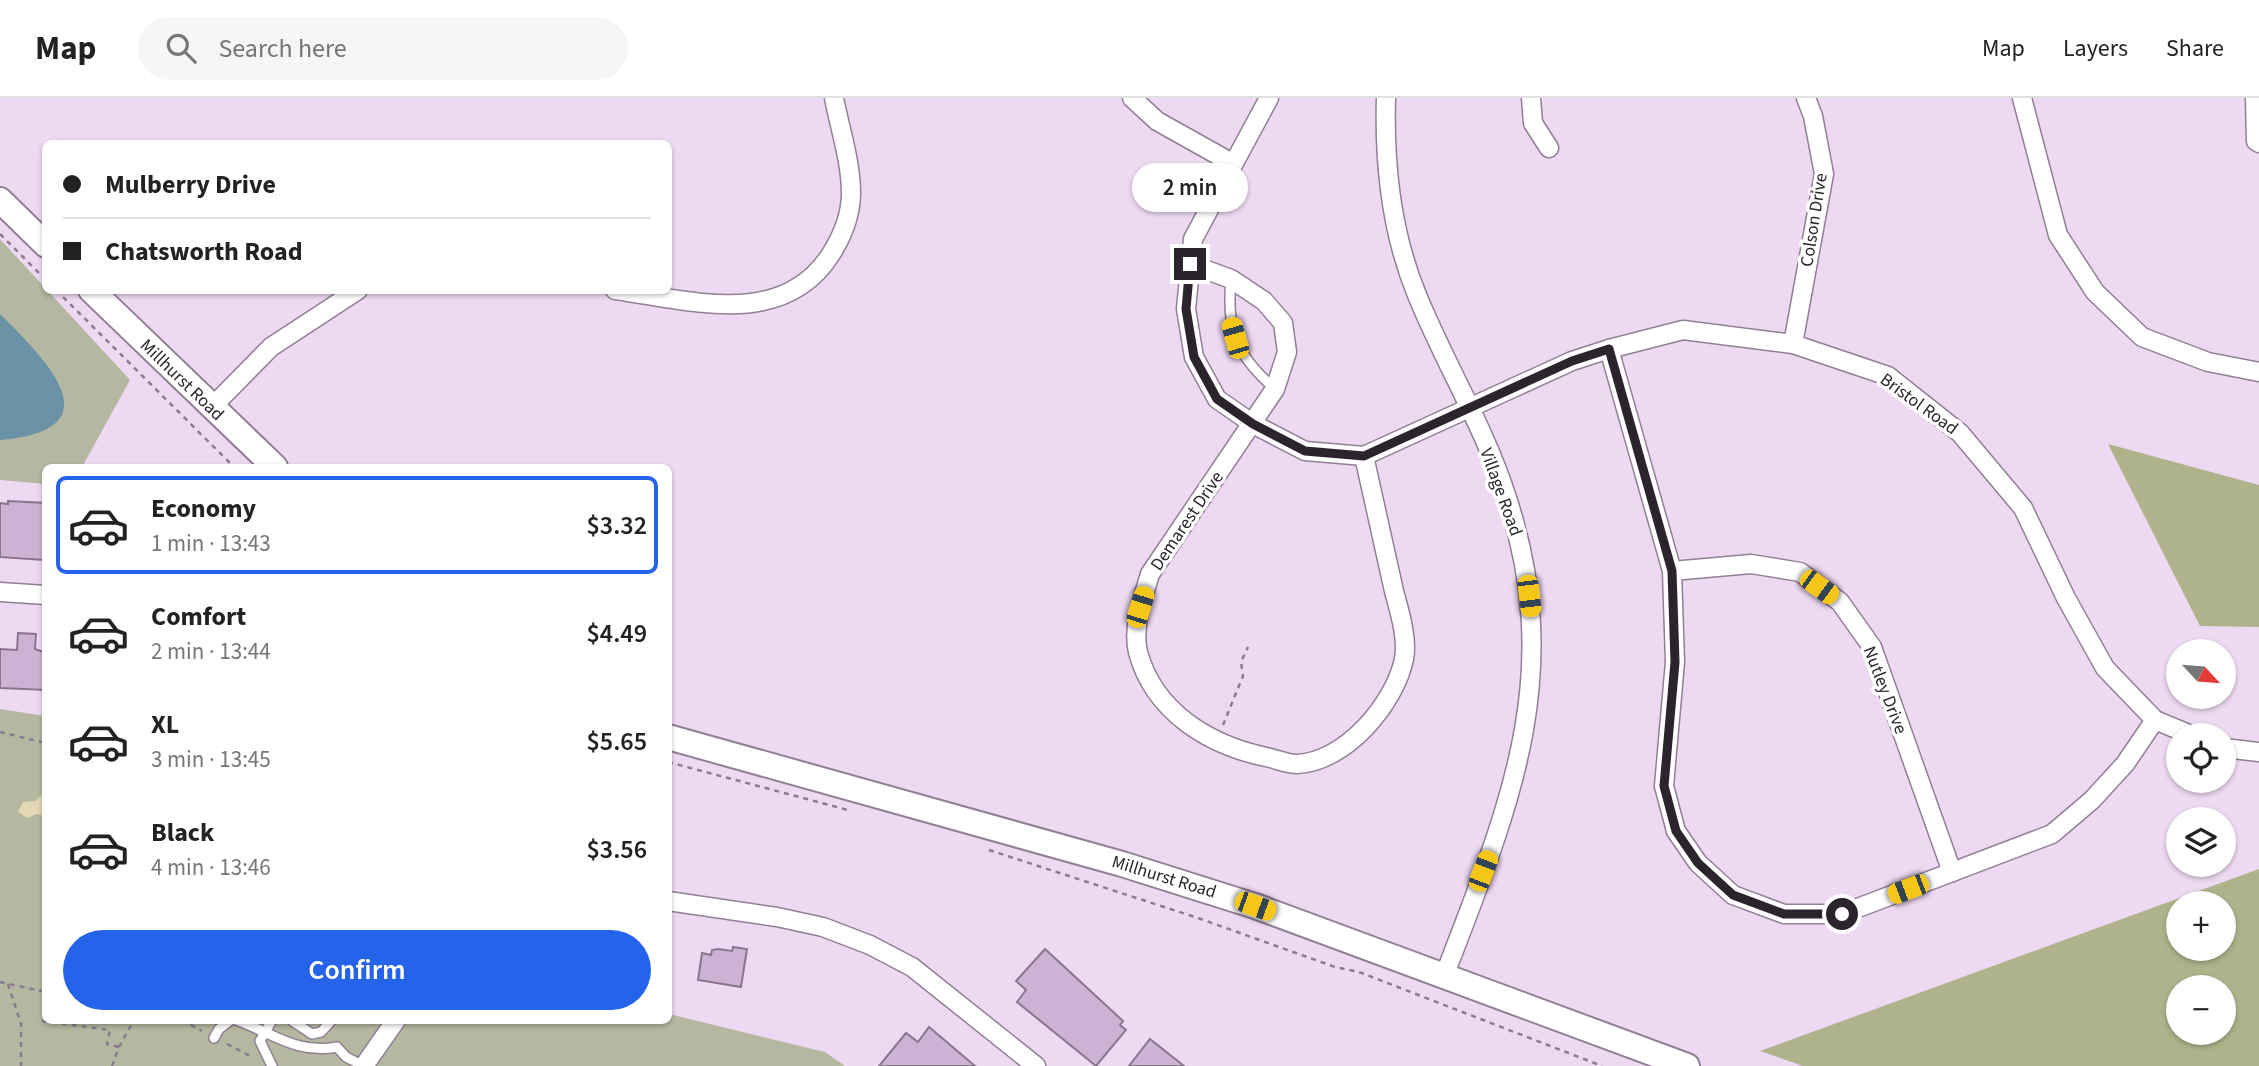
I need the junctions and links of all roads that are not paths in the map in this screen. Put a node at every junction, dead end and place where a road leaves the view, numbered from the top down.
1 (834, 98) edge
2 (1132, 98) edge
3 (1269, 98) edge
4 (1386, 98) edge
5 (1531, 98) edge
6 (1806, 98) edge
7 (2022, 98) edge
8 (2255, 98) edge
9 (2259, 143) edge
10 (1549, 148) dead end
11 (1232, 163) junction
12 (0, 200) edge
13 (42, 241) edge
14 (1190, 264) junction
15 (1231, 279) junction
16 (95, 294) edge
17 (352, 294) edge
18 (647, 294) edge
19 (1793, 344) junction
20 (1609, 349) junction
21 (2259, 372) edge
22 (1275, 389) junction
23 (1469, 407) junction
24 (211, 408) junction
25 (1253, 424) junction
26 (1364, 456) junction
27 (272, 464) edge
28 (1672, 571) junction
29 (0, 592) edge
30 (42, 595) edge
31 (2155, 720) junction
32 (2166, 725) edge
33 (672, 738) edge
34 (2236, 749) edge
35 (2259, 752) edge
36 (1952, 872) junction
37 (672, 902) edge
38 (1445, 974) junction
39 (227, 1024) edge
40 (240, 1024) edge
41 (270, 1024) edge
42 (297, 1024) edge
43 (328, 1024) edge
44 (393, 1024) edge
45 (262, 1037) junction
46 (214, 1038) dead end
47 (272, 1066) edge
48 (364, 1066) edge
49 (1036, 1066) edge
50 (1687, 1066) edge

1 - 18 street
2 - 11 street
3 - 11 street
4 - 23 street, Village Road
5 - 10 street
6 - 19 street, Colson Drive
7 - 21 street
8 - 9 street
11 - 14 street
12 - 13 street
14 - 15 street, Demarest Drive
14 - 25 street
15 - 22 lane
15 - 22 street, Demarest Drive
16 - 24 street, Millhurst Road
17 - 24 street
19 - 20 street, Bristol Road
19 - 31 street, Bristol Road
20 - 23 street, Bristol Road
20 - 28 street
22 - 25 street, Demarest Drive
23 - 26 street, Bristol Road
23 - 38 street, Village Road
24 - 27 street, Millhurst Road
25 - 26 street
25 - 26 street, Demarest Drive
28 - 36 street, Nutley Drive
28 - 36 street
29 - 30 street
31 - 32 street, Bristol Road
31 - 36 street
33 - 38 street, Millhurst Road
34 - 35 street
37 - 49 street
38 - 50 street, Millhurst Road
39 - 46 lane
40 - 45 lane
41 - 45 lane
42 - 43 lane
44 - 48 street
45 - 47 lane
45 - 48 lane

